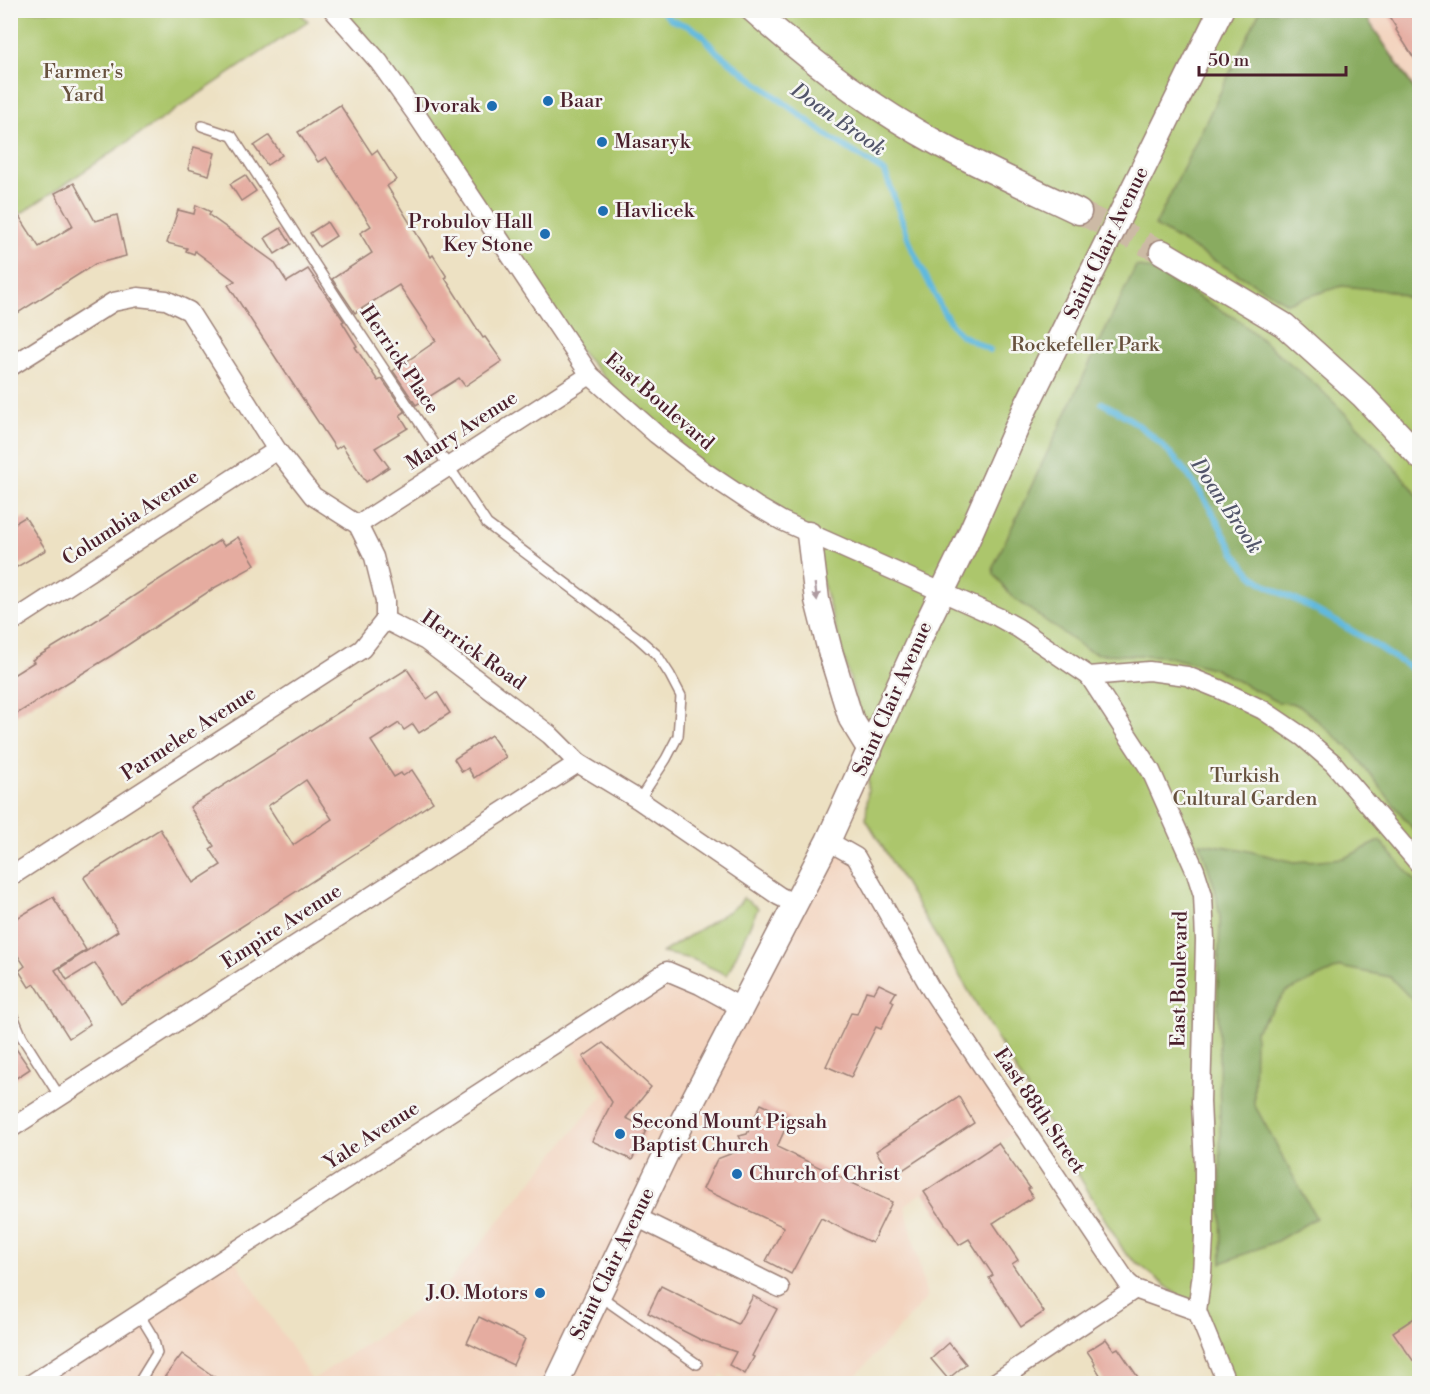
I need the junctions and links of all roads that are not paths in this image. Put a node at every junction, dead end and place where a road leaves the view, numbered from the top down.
1 (333, 10) edge
2 (753, 10) edge
3 (1221, 10) edge
4 (202, 126) dead end
5 (1079, 212) tunnel mouth
6 (1162, 252) tunnel mouth
7 (10, 367) edge
8 (590, 375) junction
9 (277, 450) junction
10 (1419, 457) edge
11 (449, 467) junction
12 (358, 525) junction
13 (809, 534) junction
14 (942, 593) junction
15 (385, 620) junction
16 (10, 623) edge
17 (1089, 676) junction
18 (870, 750) junction
19 (578, 763) junction
20 (639, 800) junction
21 (828, 841) junction
22 (1419, 865) edge
23 (10, 877) edge
24 (795, 904) junction
25 (742, 1008) junction
26 (10, 1009) edge
27 (60, 1097) junction
28 (10, 1129) edge
29 (636, 1217) junction
30 (780, 1288) dead end
31 (1135, 1289) junction
32 (598, 1295) junction
33 (1197, 1311) junction
34 (139, 1314) junction
35 (697, 1364) dead end
36 (31, 1383) edge
37 (138, 1383) edge
38 (556, 1383) edge
39 (993, 1383) edge
40 (1227, 1383) edge

1 - 8 street, East Boulevard
2 - 5 main road
3 - 14 main road, Saint Clair Avenue
4 - 11 lane, Herrick Place
6 - 10 main road
7 - 9 street
8 - 11 street, Maury Avenue
8 - 13 street, East Boulevard
9 - 12 street
9 - 16 street, Columbia Avenue
11 - 12 street, Maury Avenue
11 - 20 lane, Herrick Place
12 - 15 street
13 - 14 street, East Boulevard
13 -> 18 main road
14 - 17 street, East Boulevard
14 - 18 main road, Saint Clair Avenue
15 - 19 street, Herrick Road
15 - 23 street, Parmelee Avenue
17 - 22 street
17 - 33 street, East Boulevard
18 - 21 main road, Saint Clair Avenue
19 - 20 street, Herrick Road
19 - 27 street, Empire Avenue
20 - 24 street, Herrick Road
21 - 24 main road, Saint Clair Avenue
21 - 31 street, East 88th Street
24 - 25 main road, Saint Clair Avenue
25 - 29 main road, Saint Clair Avenue
25 - 34 street, Yale Avenue
26 - 27 lane
27 - 28 street, Empire Avenue
29 - 30 street
29 - 32 main road, Saint Clair Avenue
31 - 33 street
31 - 39 street
32 - 35 lane
32 - 38 main road, Saint Clair Avenue
33 - 40 street
34 - 36 street, Yale Avenue
34 - 37 lane

